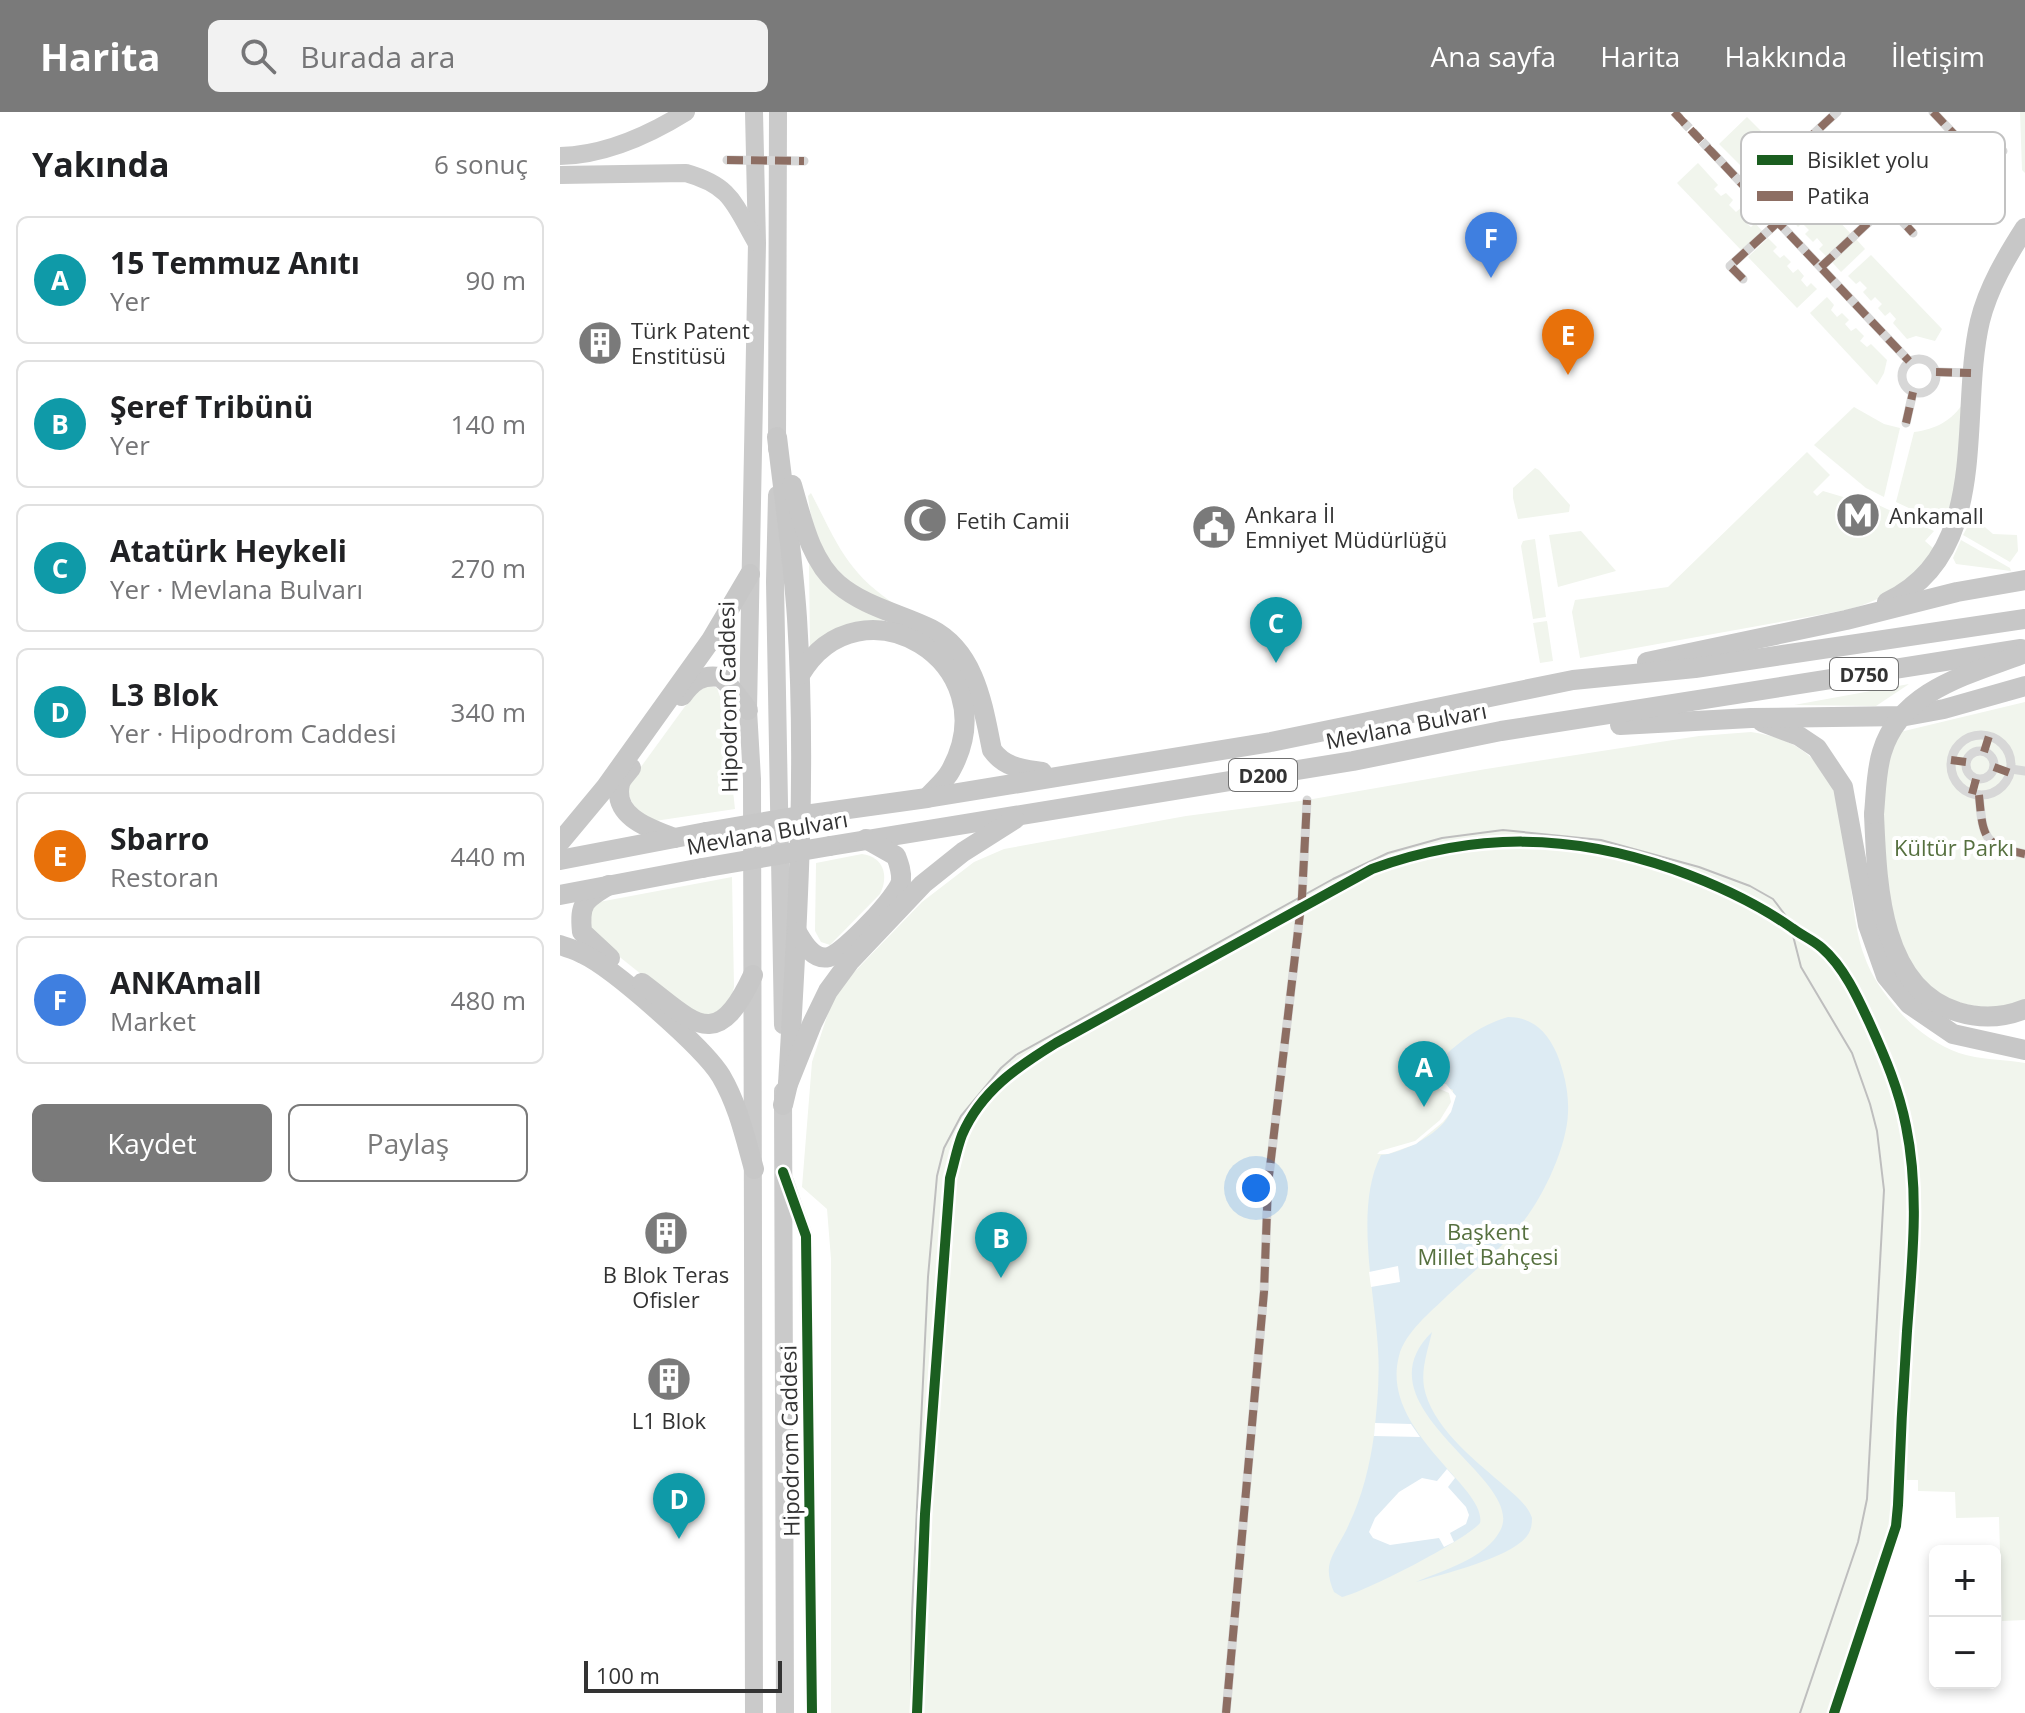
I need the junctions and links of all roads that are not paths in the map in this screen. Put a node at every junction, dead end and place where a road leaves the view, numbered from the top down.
1 (686, 112) edge
2 (754, 112) edge
3 (778, 112) edge
4 (1837, 112) edge
5 (1933, 112) edge
6 (1816, 132) edge
7 (1952, 132) edge
8 (1711, 151) tunnel mouth
9 (560, 156) edge
10 (727, 160) dead end
11 (804, 161) dead end
12 (560, 175) edge
13 (1741, 183) edge
14 (1776, 224) edge
15 (1780, 224) edge
16 (1867, 224) edge
17 (1905, 224) edge
18 (2025, 228) edge
19 (1913, 233) dead end
20 (757, 243) junction
21 (1821, 267) junction
22 (1743, 279) dead end
23 (1909, 361) junction
24 (1936, 372) junction
25 (1971, 373) junction
26 (1913, 392) junction
27 (1906, 423) dead end
28 (777, 437) junction
29 (750, 574) junction
30 (2025, 580) edge
31 (2025, 619) edge
32 (1846, 620) junction
33 (2025, 651) edge
34 (800, 675) junction
35 (1573, 680) junction
36 (2025, 686) edge
37 (1703, 700) joint
38 (748, 710) junction
39 (1751, 718) junction
40 (1501, 731) junction
41 (1989, 736) junction
42 (1984, 752) junction
43 (1951, 760) junction
44 (1966, 762) junction
45 (1994, 767) junction
46 (2010, 771) junction
47 (2025, 771) edge
48 (1058, 775) junction
49 (1976, 779) junction
50 (1975, 795) junction
51 (927, 798) junction
52 (1307, 800) dead end
53 (1025, 813) junction
54 (674, 838) junction
55 (866, 839) junction
56 (560, 842) edge
57 (2025, 854) edge
58 (560, 860) edge
59 (609, 885) junction
60 (560, 895) edge
61 (797, 932) junction
62 (560, 945) edge
63 (753, 975) junction
64 (2025, 1009) edge
65 (2025, 1050) edge
66 (788, 1084) junction
67 (783, 1105) junction
68 (754, 1169) junction
69 (783, 1172) junction
70 (754, 1713) edge
71 (785, 1713) edge
72 (812, 1713) edge
73 (1226, 1713) edge

1 - 9 main road
2 - 20 main road, Hipodrom Caddesi
3 - 28 main road, Hipodrom Caddesi
4 - 6 street
5 - 7 street
8 - 13 street
10 - 11 street, bridge
12 - 20 main road
14 - 22 street
15 - 21 street
16 - 21 street
17 - 19 street
18 - 25 highway
20 - 29 main road, Hipodrom Caddesi
21 - 23 street
23 - 24 street
23 - 26 street
24 - 25 street
24 - 26 street
25 - 32 highway
26 - 27 street
28 - 34 highway
28 - 48 highway
28 - 67 main road, Hipodrom Caddesi
29 - 38 main road, Hipodrom Caddesi
29 - 56 highway
30 - 32 highway
31 - 35 highway, Mevlana Bulvarı / D200
32 - 35 highway
33 - 37 highway, Mevlana Bulvarı / D750
33 - 64 highway, bridge
34 - 51 highway
34 - 61 highway
35 - 48 highway, Mevlana Bulvarı / D200
36 - 39 highway, D750
37 - 40 highway, Mevlana Bulvarı / D200
38 - 54 highway
38 - 63 main road, Hipodrom Caddesi
39 - 40 highway
39 - 65 highway
40 - 53 highway, Mevlana Bulvarı / D200
41 - 42 street
41 - 43 street
41 - 46 street
42 - 44 street
42 - 45 street
43 - 44 street
43 - 50 street
44 - 49 street
45 - 46 street
45 - 49 street
46 - 47 street
46 - 50 street
48 - 51 highway, Mevlana Bulvarı / D200
49 - 50 street
50 - 57 street
51 - 54 highway, Mevlana Bulvarı / D200, bridge
52 - 73 street
53 - 55 highway, Mevlana Bulvarı / D200
53 - 66 highway
54 - 58 highway, Mevlana Bulvarı / D200
55 - 59 highway, Mevlana Bulvarı / D200, bridge
55 - 61 highway
59 - 60 highway, Mevlana Bulvarı / D200
59 - 63 highway
61 - 66 highway
62 - 68 highway
63 - 68 main road, Hipodrom Caddesi
66 - 67 highway
67 - 69 main road, Hipodrom Caddesi
68 - 70 main road, Hipodrom Caddesi
69 - 71 main road, Hipodrom Caddesi
69 - 72 street, Hipodrom Caddesi

